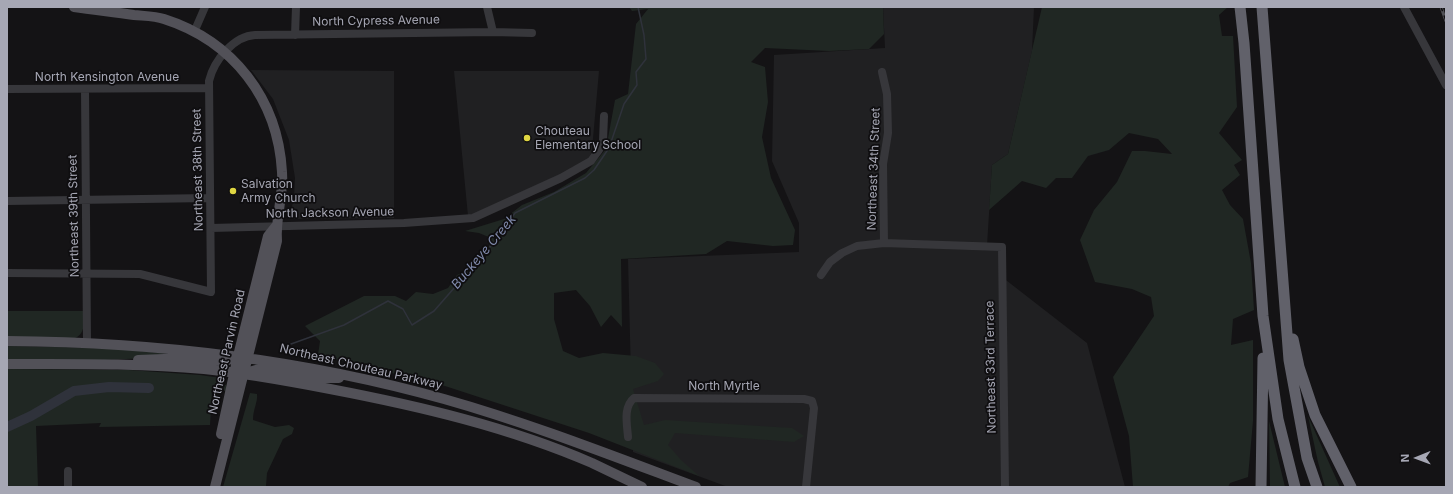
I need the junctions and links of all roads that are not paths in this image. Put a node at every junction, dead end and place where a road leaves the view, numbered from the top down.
1 (74, 7) edge
2 (205, 7) edge
3 (296, 7) edge
4 (488, 7) edge
5 (1240, 7) edge
6 (1262, 7) edge
7 (1404, 7) edge
8 (195, 30) junction
9 (493, 32) junction
10 (532, 33) dead end
11 (295, 35) junction
12 (226, 52) junction
13 (882, 72) dead end
14 (1446, 85) edge
15 (208, 88) junction
16 (7, 89) edge
17 (85, 89) junction
18 (604, 116) dead end
19 (210, 198) junction
20 (7, 201) edge
21 (85, 201) junction
22 (276, 226) junction
23 (211, 228) junction
24 (884, 243) junction
25 (7, 273) edge
26 (87, 273) junction
27 (821, 275) dead end
28 (1286, 310) junction
29 (1263, 316) junction
30 (7, 341) edge
31 (87, 342) junction
32 (244, 354) junction
33 (7, 364) edge
34 (96, 364) junction
35 (237, 376) junction
36 (355, 377) junction
37 (628, 437) dead end
38 (68, 471) dead end
39 (68, 487) edge
40 (212, 487) edge
41 (215, 487) edge
42 (642, 487) edge
43 (696, 487) edge
44 (806, 487) edge
45 (1005, 487) edge
46 (1261, 487) edge
47 (1295, 487) edge
48 (1317, 487) edge
49 (1351, 487) edge

1 - 8 main road, Northeast Parvin Road
2 - 8 street
3 - 11 street
4 - 9 street
5 - 29 highway
6 - 28 highway
7 - 14 street
8 - 12 main road, Northeast Parvin Road
9 - 10 street, North Cypress Avenue
9 - 11 street, North Cypress Avenue
11 - 12 street, North Cypress Avenue
12 - 15 street, Northeast 38th Street
12 - 22 main road, Northeast Parvin Road
13 - 24 street, Northeast 34th Street
15 - 17 street, North Kensington Avenue
15 - 19 street, Northeast 38th Street
16 - 17 street, North Kensington Avenue
17 - 21 street, Northeast 39th Street
18 - 22 street, North Jackson Avenue
19 - 21 street
19 - 23 street, Northeast 38th Street
20 - 21 street
21 - 26 street, Northeast 39th Street
22 - 23 street, North Jackson Avenue
22 - 32 main road, Northeast Parvin Road
23 - 26 street, Northeast 38th Street
24 - 27 street
24 - 45 street, Northeast 33rd Terrace
25 - 26 street
26 - 31 street, Northeast 39th Street
28 - 48 highway
28 - 49 highway
29 - 46 highway
29 - 47 highway
30 - 31 main road, Northeast Chouteau Parkway
31 - 32 main road, Northeast Chouteau Parkway
32 - 34 main road
32 - 35 main road, Northeast Parvin Road
32 - 36 main road, Northeast Chouteau Parkway
33 - 34 main road
34 - 35 main road
35 - 36 main road
35 - 40 main road, Northeast Parvin Road
35 - 41 main road, Northeast Parvin Road
35 - 42 main road
36 - 43 main road, Northeast Chouteau Parkway
37 - 44 street, North Myrtle
38 - 39 street

